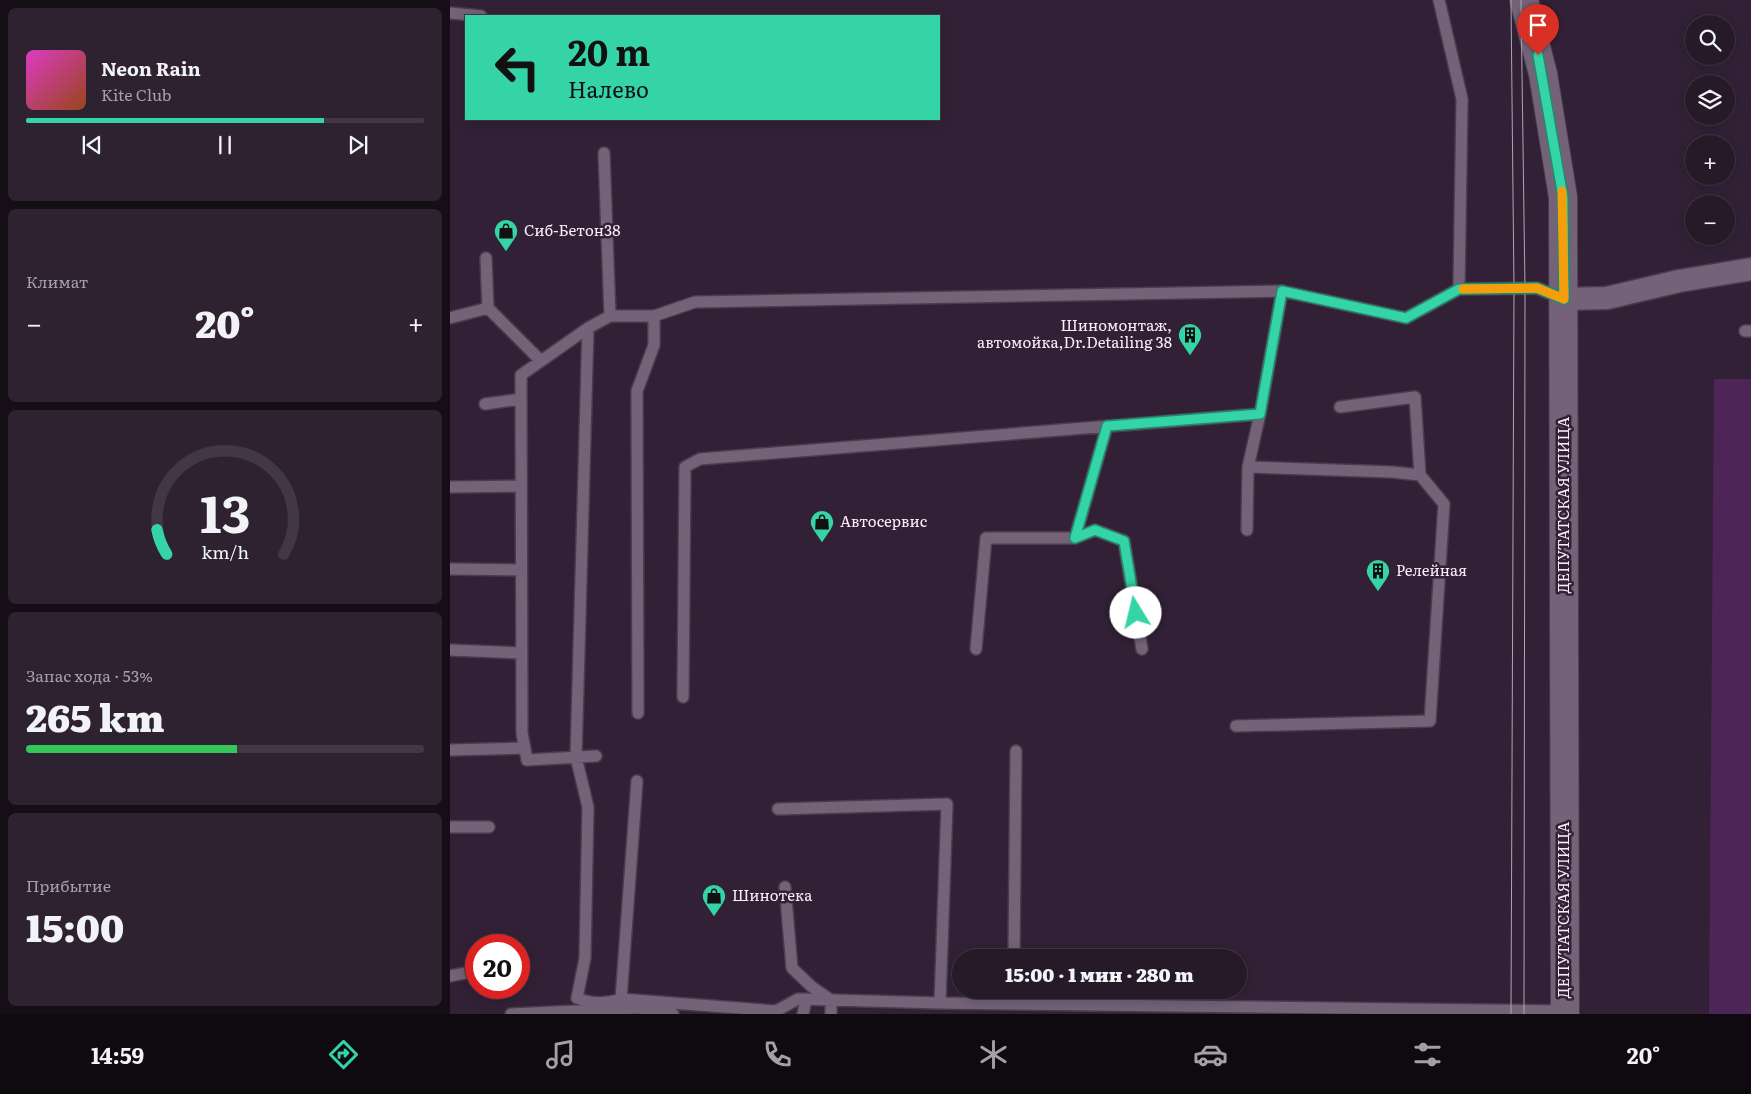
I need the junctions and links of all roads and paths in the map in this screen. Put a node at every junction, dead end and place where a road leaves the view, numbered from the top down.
1 (1439, 0) edge
2 (1530, 8) edge
3 (450, 13) edge
4 (471, 15) edge
5 (604, 153) dead end
6 (486, 258) dead end
7 (1751, 269) edge
8 (1459, 289) junction
9 (1282, 291) junction
10 (1564, 299) junction
11 (488, 308) junction
12 (610, 316) junction
13 (654, 316) junction
14 (450, 318) edge
15 (588, 328) junction
16 (541, 361) junction
17 (521, 399) junction
18 (485, 404) dead end
19 (1340, 407) dead end
20 (1260, 414) junction
21 (1107, 426) junction
22 (1248, 467) junction
23 (1420, 475) junction
24 (521, 486) junction
25 (450, 487) edge
26 (1247, 530) dead end
27 (1075, 538) junction
28 (450, 569) edge
29 (521, 570) junction
30 (1142, 648) dead end
31 (976, 649) dead end
32 (450, 650) edge
33 (522, 653) junction
34 (683, 697) dead end
35 (638, 712) dead end
36 (1236, 726) dead end
37 (525, 748) junction
38 (450, 750) edge
39 (1016, 751) dead end
40 (596, 756) dead end
41 (576, 757) junction
42 (638, 781) dead end
43 (778, 809) dead end
44 (450, 826) edge
45 (489, 827) dead end
46 (785, 887) dead end
47 (1014, 949) edge
48 (465, 973) edge
49 (450, 976) edge
50 (622, 999) junction
51 (1013, 999) edge
52 (806, 1000) junction
53 (832, 1000) junction
54 (940, 1003) junction
55 (1013, 1004) junction
56 (1564, 1012) edge
57 (511, 1014) edge
58 (673, 1014) edge
59 (803, 1014) edge
60 (831, 1014) edge

1 - 8 lane
2 - 10 main road, ДЕПУТАТСКАЯ УЛИЦА
3 - 4 lane
5 - 12 lane
6 - 11 lane
7 - 10 street
8 - 9 lane
8 - 10 lane
9 - 13 lane
9 - 20 lane
10 - 56 main road, ДЕПУТАТСКАЯ УЛИЦА
11 - 14 lane
11 - 16 lane
12 - 13 lane
12 - 15 lane
13 - 35 lane
15 - 16 lane
15 - 41 lane
16 - 17 lane
17 - 18 lane
17 - 24 lane
19 - 23 lane
20 - 21 lane
20 - 22 lane
21 - 27 lane
21 - 34 lane
22 - 23 lane
22 - 26 lane
23 - 36 lane
24 - 25 lane
24 - 29 lane
27 - 30 lane
27 - 31 lane
28 - 29 lane
29 - 33 lane
32 - 33 lane
33 - 37 lane
37 - 38 lane
37 - 41 lane
39 - 47 lane
40 - 41 lane
41 - 50 lane
42 - 50 lane
43 - 54 lane
44 - 45 lane
46 - 53 lane
48 - 49 lane
50 - 52 lane
51 - 55 lane
52 - 53 lane
52 - 59 lane
53 - 54 lane
53 - 60 lane
54 - 55 lane
55 - 56 lane
57 - 58 lane

